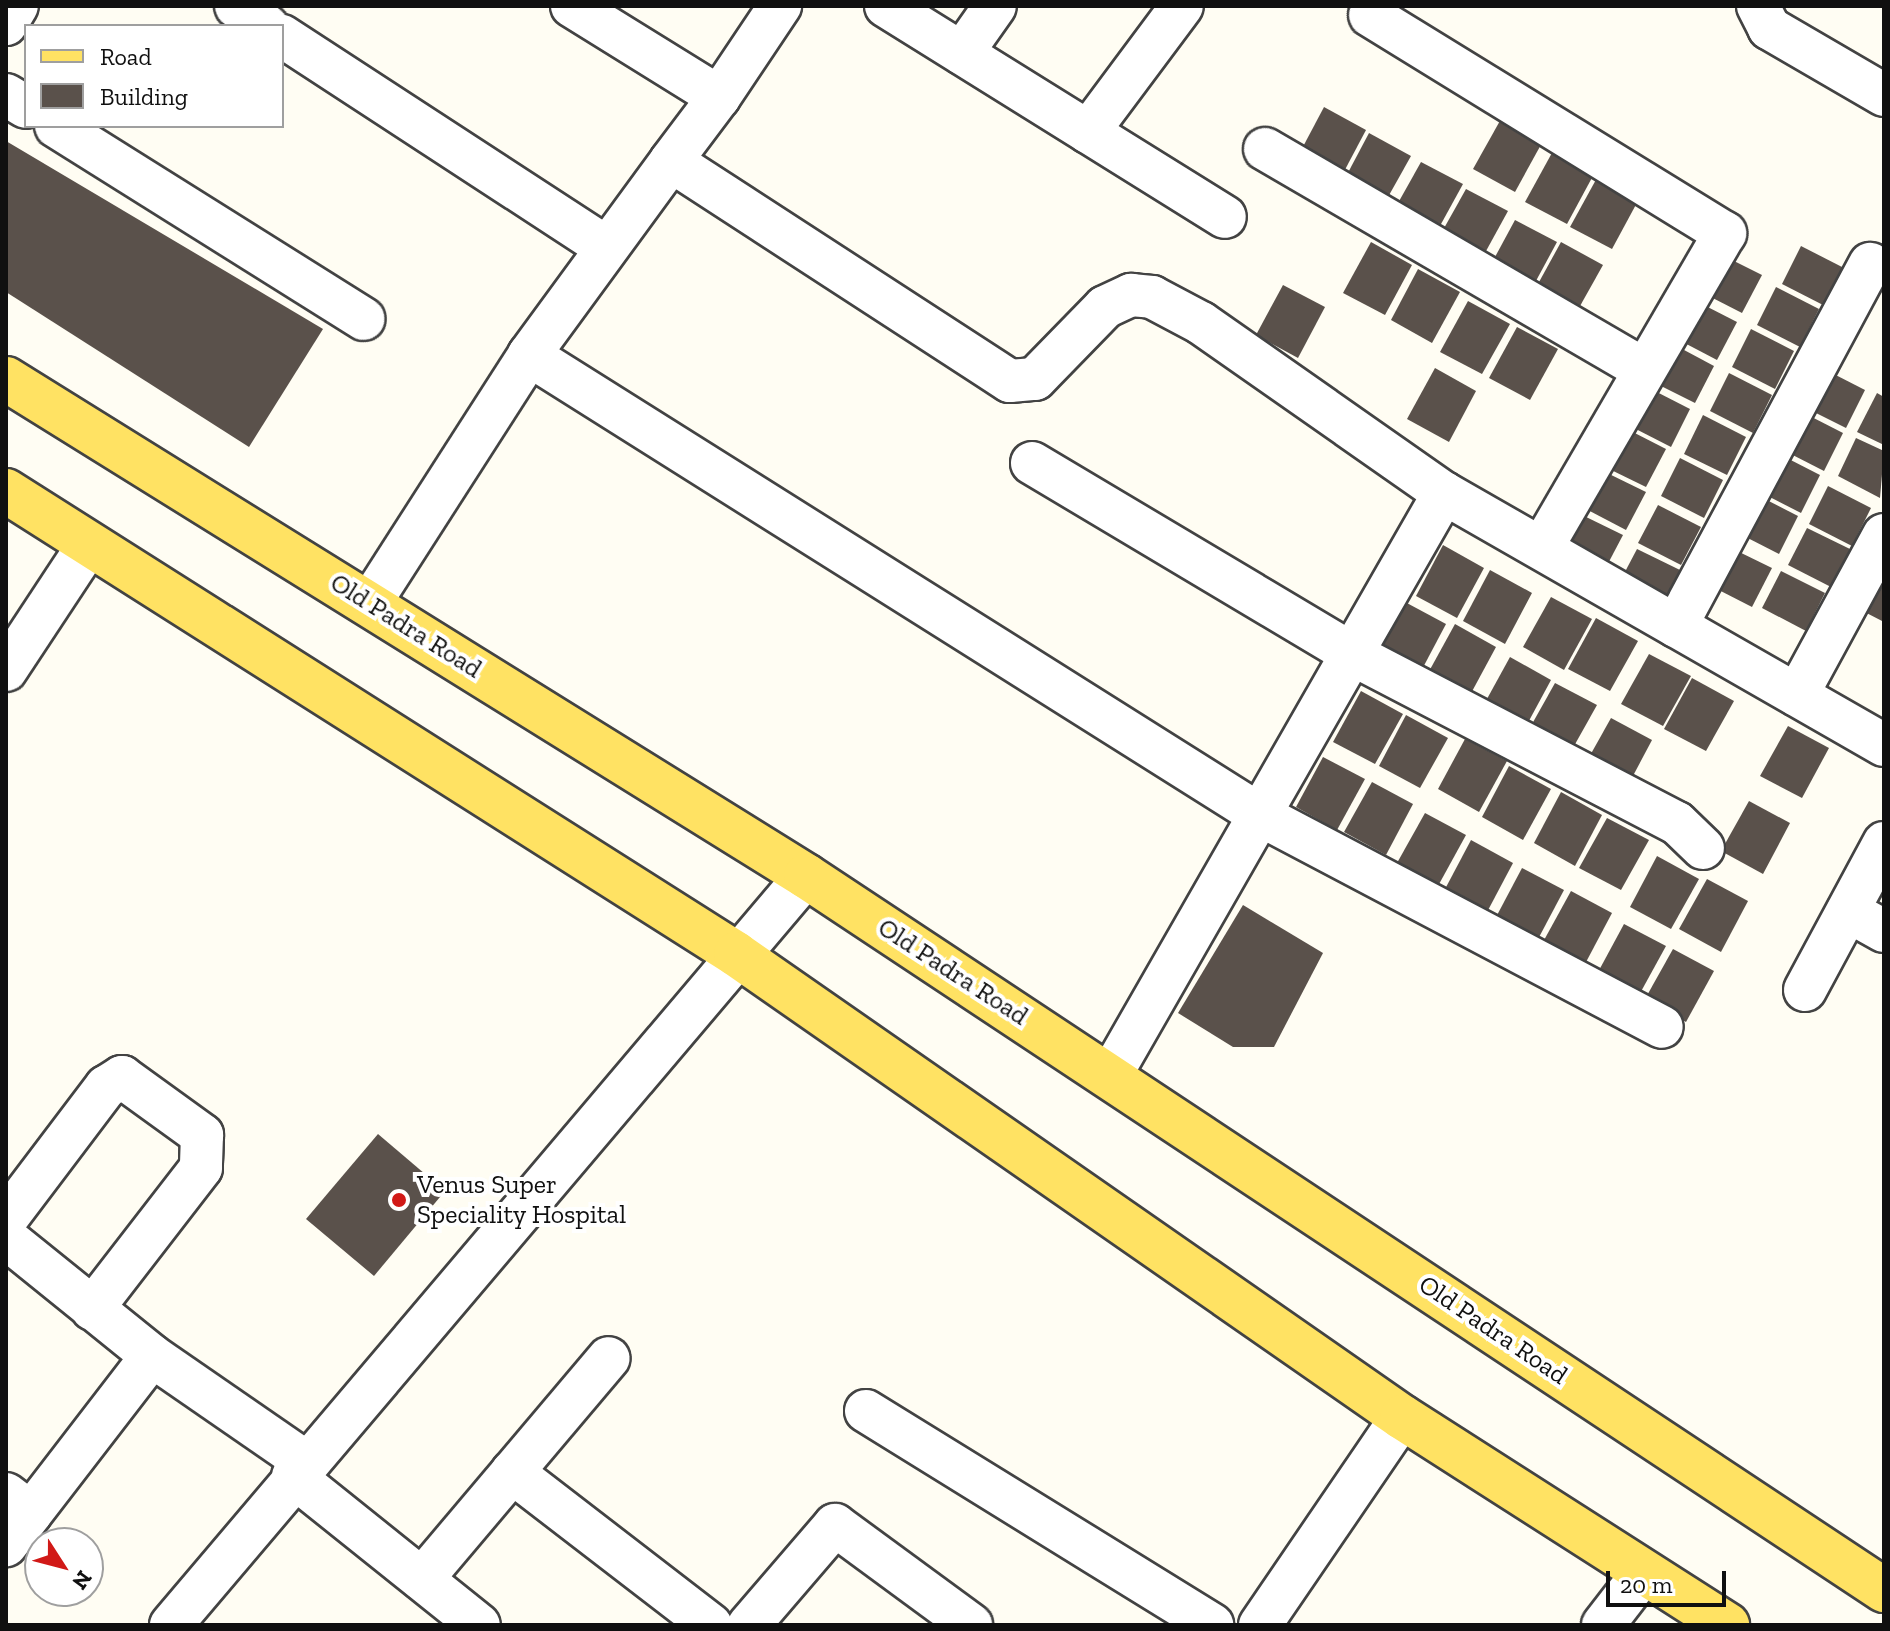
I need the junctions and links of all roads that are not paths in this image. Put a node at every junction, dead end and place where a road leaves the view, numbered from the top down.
1 (17, 6) edge
2 (236, 6) edge
3 (572, 6) edge
4 (780, 6) edge
5 (886, 6) edge
6 (995, 6) edge
7 (1182, 6) edge
8 (1758, 6) edge
9 (1370, 15) dead end
10 (6, 24) edge
11 (264, 24) edge
12 (284, 37) edge
13 (962, 53) junction
14 (6, 95) edge
15 (1884, 95) edge
16 (719, 97) junction
17 (24, 106) edge
18 (59, 128) edge
19 (1088, 132) junction
20 (1265, 149) dead end
21 (671, 161) junction
22 (1225, 217) dead end
23 (606, 247) junction
24 (1870, 264) dead end
25 (364, 319) dead end
26 (529, 355) junction
27 (1642, 368) junction
28 (6, 379) edge
29 (1032, 463) dead end
30 (6, 491) edge
31 (1444, 493) junction
32 (1884, 535) edge
33 (89, 544) junction
34 (1542, 548) junction
35 (370, 603) junction
36 (1676, 626) junction
37 (1352, 654) junction
38 (6, 670) edge
39 (1797, 695) junction
40 (1884, 745) edge
41 (1260, 815) junction
42 (1884, 843) edge
43 (1703, 848) dead end
44 (806, 876) junction
45 (1848, 911) junction
46 (1884, 931) edge
47 (736, 954) junction
48 (1805, 990) dead end
49 (1662, 1027) dead end
50 (1110, 1076) junction
51 (6, 1219) edge
52 (6, 1238) edge
53 (92, 1309) junction
54 (152, 1356) junction
55 (609, 1358) dead end
56 (866, 1411) dead end
57 (1402, 1417) junction
58 (298, 1469) junction
59 (512, 1472) junction
60 (14, 1517) edge
61 (1644, 1572) junction
62 (422, 1579) junction
63 (1884, 1590) edge
64 (469, 1622) edge
65 (171, 1625) edge
66 (711, 1625) edge
67 (749, 1625) edge
68 (971, 1625) edge
69 (1212, 1625) edge
70 (1260, 1625) edge
71 (1603, 1625) edge
72 (1727, 1625) edge

1 - 10 street
2 - 11 street
3 - 16 street
4 - 16 street
5 - 13 street
6 - 13 street
7 - 19 street
8 - 15 street
9 - 27 street
12 - 23 street
13 - 19 street
14 - 17 street
16 - 21 street
18 - 25 street
19 - 22 street
20 - 27 street
21 - 23 street
21 - 31 street
23 - 26 street
24 - 36 street
26 - 35 street
26 - 41 street
27 - 34 street
28 - 35 main road, Old Padra Road
29 - 37 street
30 - 33 main road
31 - 34 street
31 - 37 street
32 - 39 street
33 - 38 street
33 - 47 main road
34 - 36 street
35 - 44 main road, Old Padra Road
36 - 39 street
37 - 41 street
37 - 43 street
39 - 40 street
41 - 49 street
41 - 50 street
42 - 45 street
44 - 47 street
44 - 50 main road, Old Padra Road
45 - 46 street
45 - 48 street
47 - 57 main road
47 - 58 street
50 - 63 main road, Old Padra Road
51 - 53 street
52 - 53 street
53 - 54 street
54 - 58 street
54 - 60 street
55 - 59 street
56 - 69 street
57 - 61 main road
57 - 70 street
58 - 62 street
58 - 65 street
59 - 62 street
59 - 66 street
61 - 71 street
61 - 72 main road
62 - 64 street
67 - 68 street

